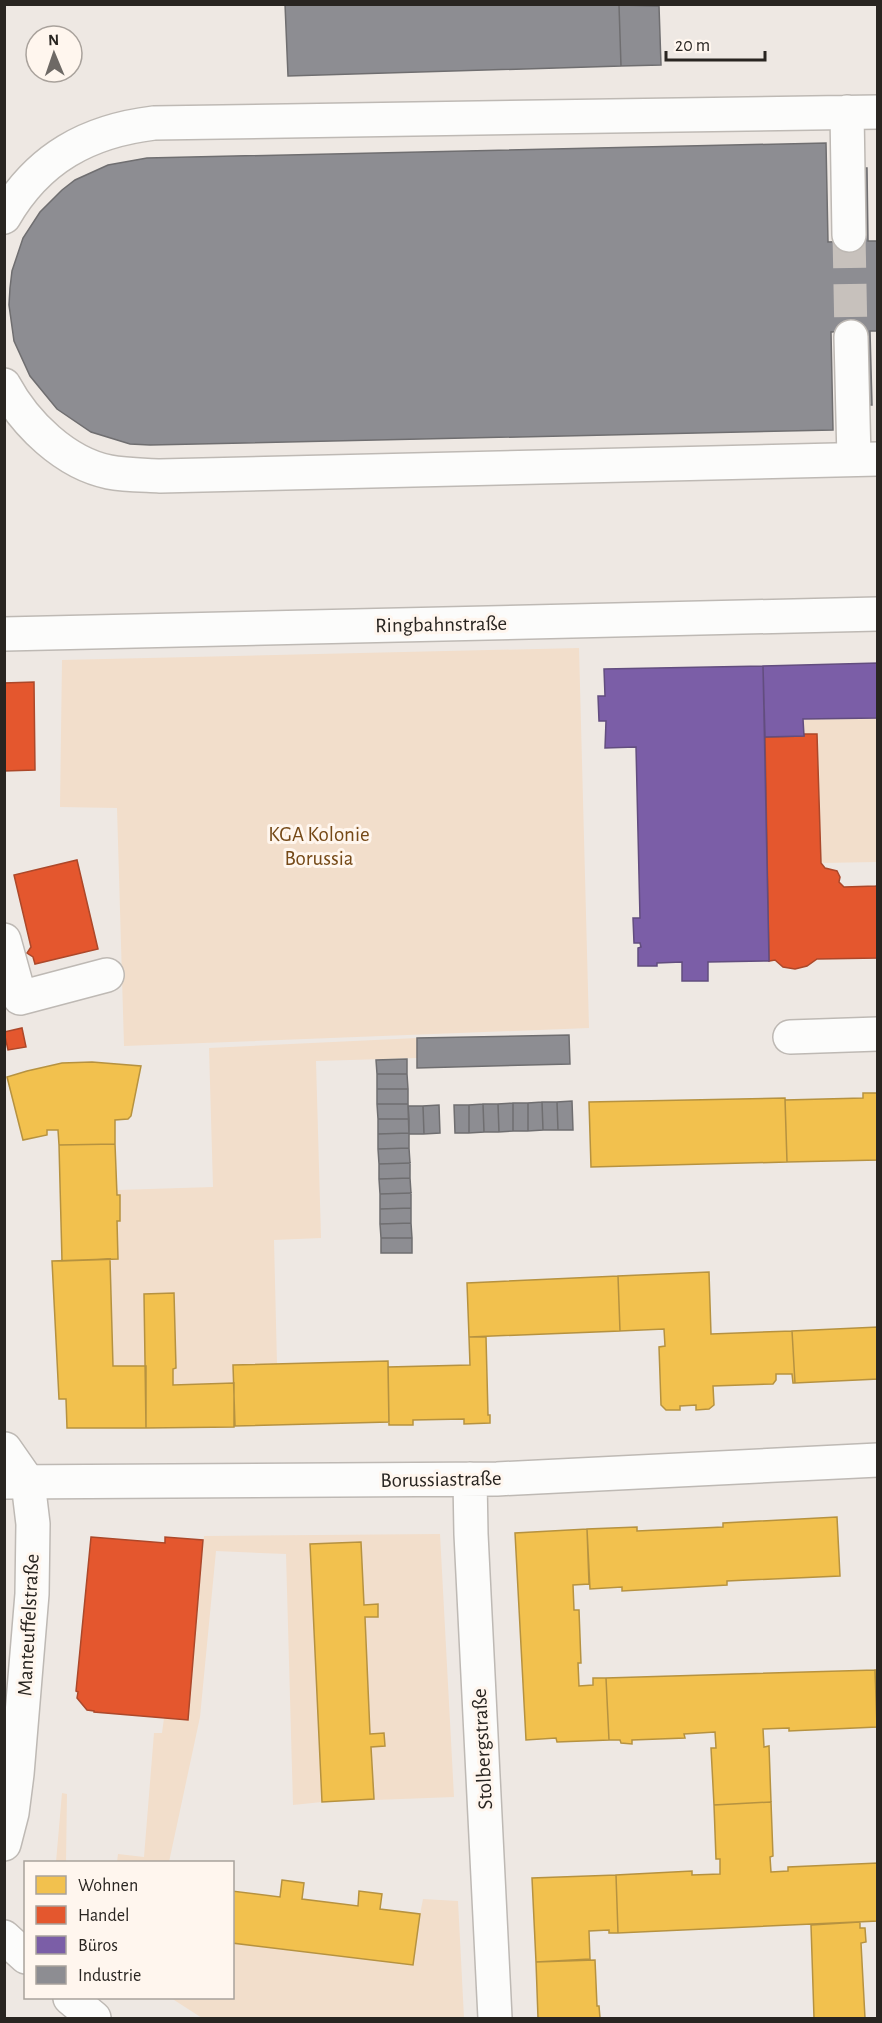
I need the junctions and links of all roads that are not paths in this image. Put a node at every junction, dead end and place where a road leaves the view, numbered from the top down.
1 (862, 112) edge
2 (4, 217) edge
3 (849, 235) tunnel mouth
4 (851, 337) tunnel mouth
5 (4, 386) edge
6 (866, 459) edge
7 (878, 614) edge
8 (4, 634) edge
9 (4, 940) edge
10 (107, 975) dead end
11 (12, 1000) edge
12 (878, 1034) edge
13 (790, 1037) dead end
14 (5, 1448) edge
15 (878, 1460) edge
16 (470, 1479) junction
17 (16, 1482) edge
18 (4, 1844) edge
19 (4, 1937) edge
20 (24, 1955) edge
21 (71, 1999) edge
22 (94, 2019) edge
23 (495, 2019) edge

1 - 2 street
1 - 3 street
4 - 6 street
5 - 6 street
7 - 8 street, Ringbahnstraße
9 - 11 street
10 - 11 street
12 - 13 street
14 - 17 street, Manteuffelstraße
15 - 16 street, Borussiastraße
16 - 17 street, Borussiastraße
16 - 23 street, Stolbergstraße
17 - 18 street, Manteuffelstraße
19 - 20 street
21 - 22 street

